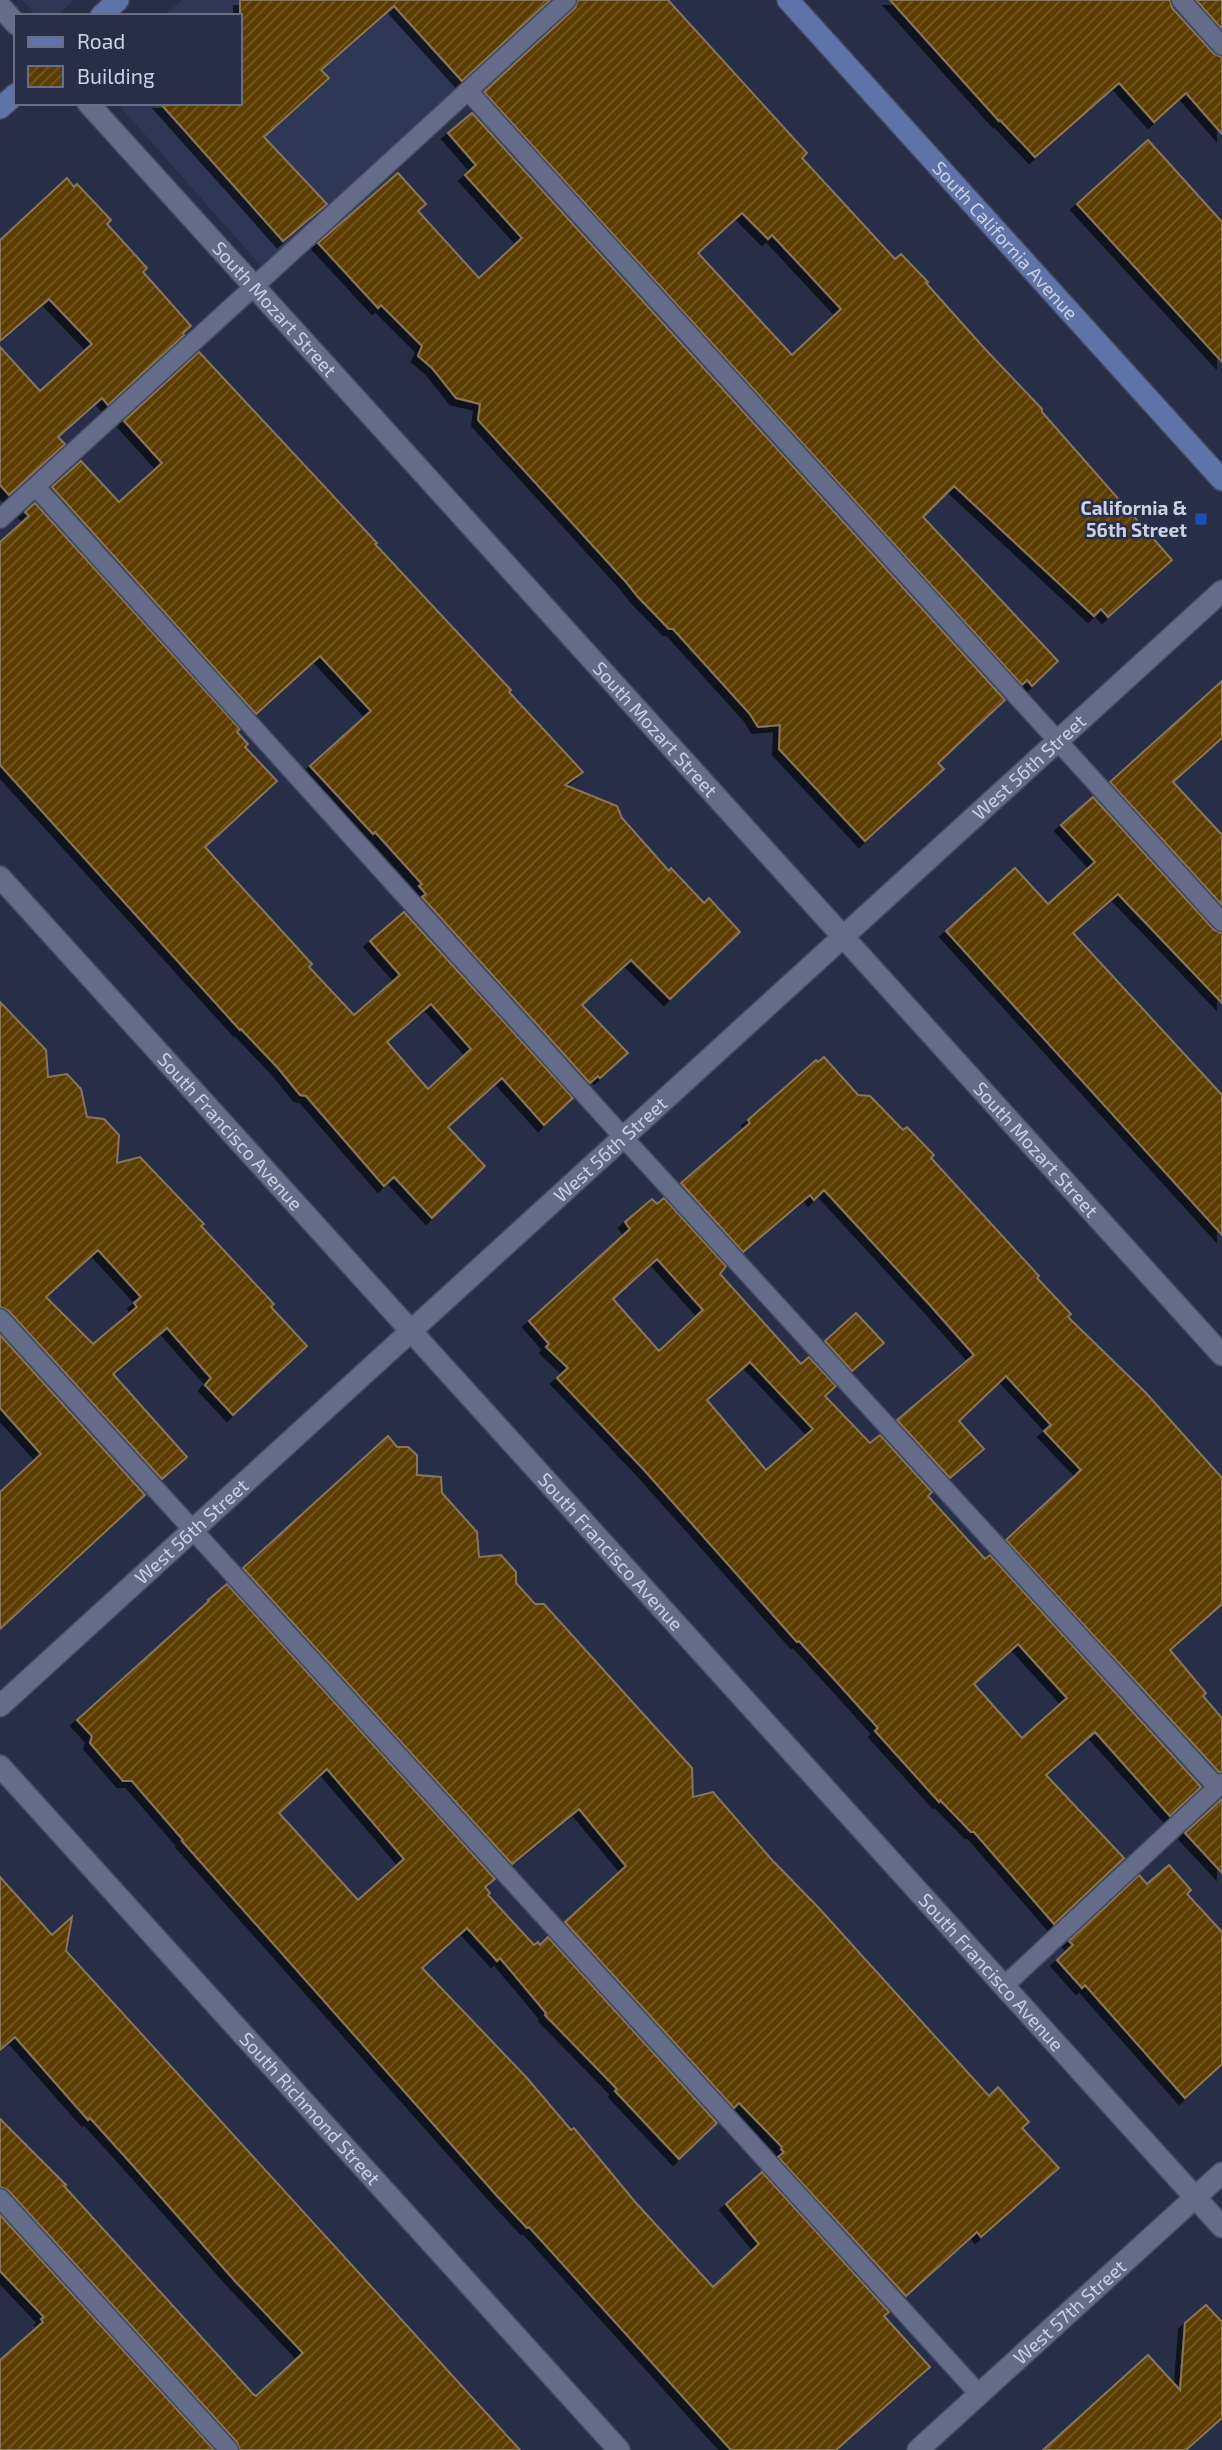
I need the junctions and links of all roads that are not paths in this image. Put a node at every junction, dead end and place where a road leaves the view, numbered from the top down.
1 (118, 0) edge
2 (567, 0) edge
3 (788, 0) edge
4 (1181, 0) edge
5 (0, 6) edge
6 (103, 14) edge
7 (14, 22) edge
8 (1222, 46) edge
9 (468, 91) junction
10 (14, 95) edge
11 (90, 105) edge
12 (0, 108) edge
13 (254, 287) junction
14 (1222, 480) edge
15 (36, 487) junction
16 (0, 519) edge
17 (1222, 592) edge
18 (1058, 741) junction
19 (0, 877) edge
20 (1222, 922) edge
21 (844, 937) junction
22 (624, 1138) junction
23 (0, 1318) edge
24 (411, 1331) junction
25 (1222, 1354) edge
26 (192, 1531) junction
27 (0, 1706) edge
28 (0, 1766) edge
29 (1220, 1785) edge
30 (1004, 1986) junction
31 (1222, 2173) edge
32 (1195, 2197) junction
33 (0, 2198) edge
34 (1222, 2227) edge
35 (979, 2394) junction
36 (229, 2450) edge
37 (619, 2450) edge
38 (918, 2450) edge

1 - 6 street
2 - 9 lane
3 - 14 street, South California Avenue
4 - 8 lane
5 - 7 street
9 - 13 lane
9 - 18 lane
10 - 12 street
11 - 13 street, South Mozart Street
13 - 15 lane
13 - 21 street, South Mozart Street
15 - 16 lane
15 - 22 lane
17 - 18 street, West 56th Street
18 - 20 lane
18 - 21 street, West 56th Street
19 - 24 street, South Francisco Avenue
21 - 22 street, West 56th Street
21 - 25 street, South Mozart Street
22 - 24 street, West 56th Street
22 - 29 lane
23 - 26 lane
24 - 26 street, West 56th Street
24 - 30 street, South Francisco Avenue
26 - 27 street, West 56th Street
26 - 35 lane
28 - 37 street, South Richmond Street
29 - 30 lane
30 - 32 street, South Francisco Avenue
31 - 32 street, West 57th Street
32 - 34 street, South Francisco Avenue
32 - 35 street, West 57th Street
33 - 36 lane
35 - 38 street, West 57th Street

